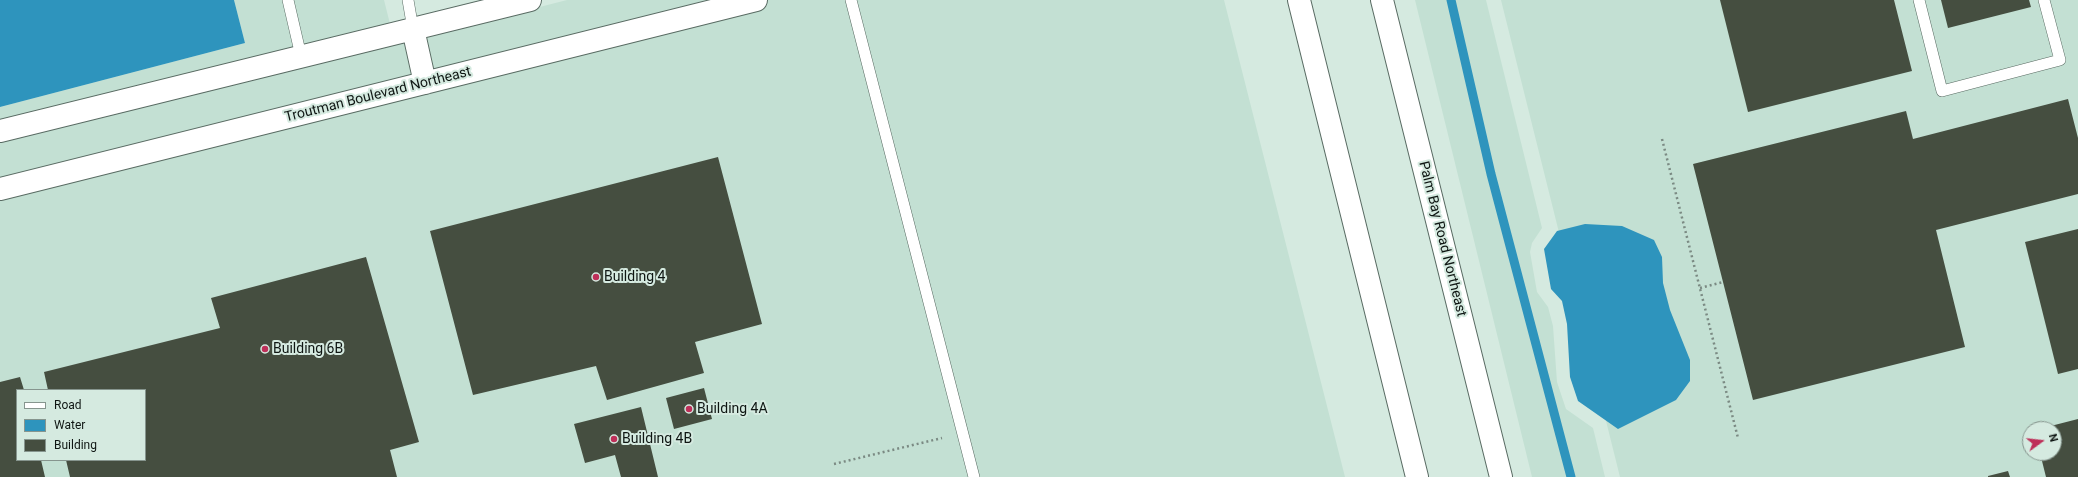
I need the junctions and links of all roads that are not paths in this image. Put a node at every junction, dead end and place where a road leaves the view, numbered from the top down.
1 (288, 0) edge
2 (408, 0) edge
3 (530, 0) edge
4 (756, 0) edge
5 (851, 0) edge
6 (1299, 0) edge
7 (1382, 0) edge
8 (1919, 0) edge
9 (2044, 0) edge
10 (413, 29) junction
11 (301, 56) junction
12 (425, 83) junction
13 (0, 131) edge
14 (0, 189) edge
15 (974, 477) edge
16 (1417, 477) edge
17 (1501, 477) edge

1 - 11 lane
2 - 10 lane
3 - 10 street
4 - 12 street, Troutman Boulevard Northeast
5 - 15 lane
6 - 16 street
7 - 17 street, Palm Bay Road Northeast
8 - 9 lane
10 - 11 street
10 - 12 street
11 - 13 street
12 - 14 street, Troutman Boulevard Northeast

